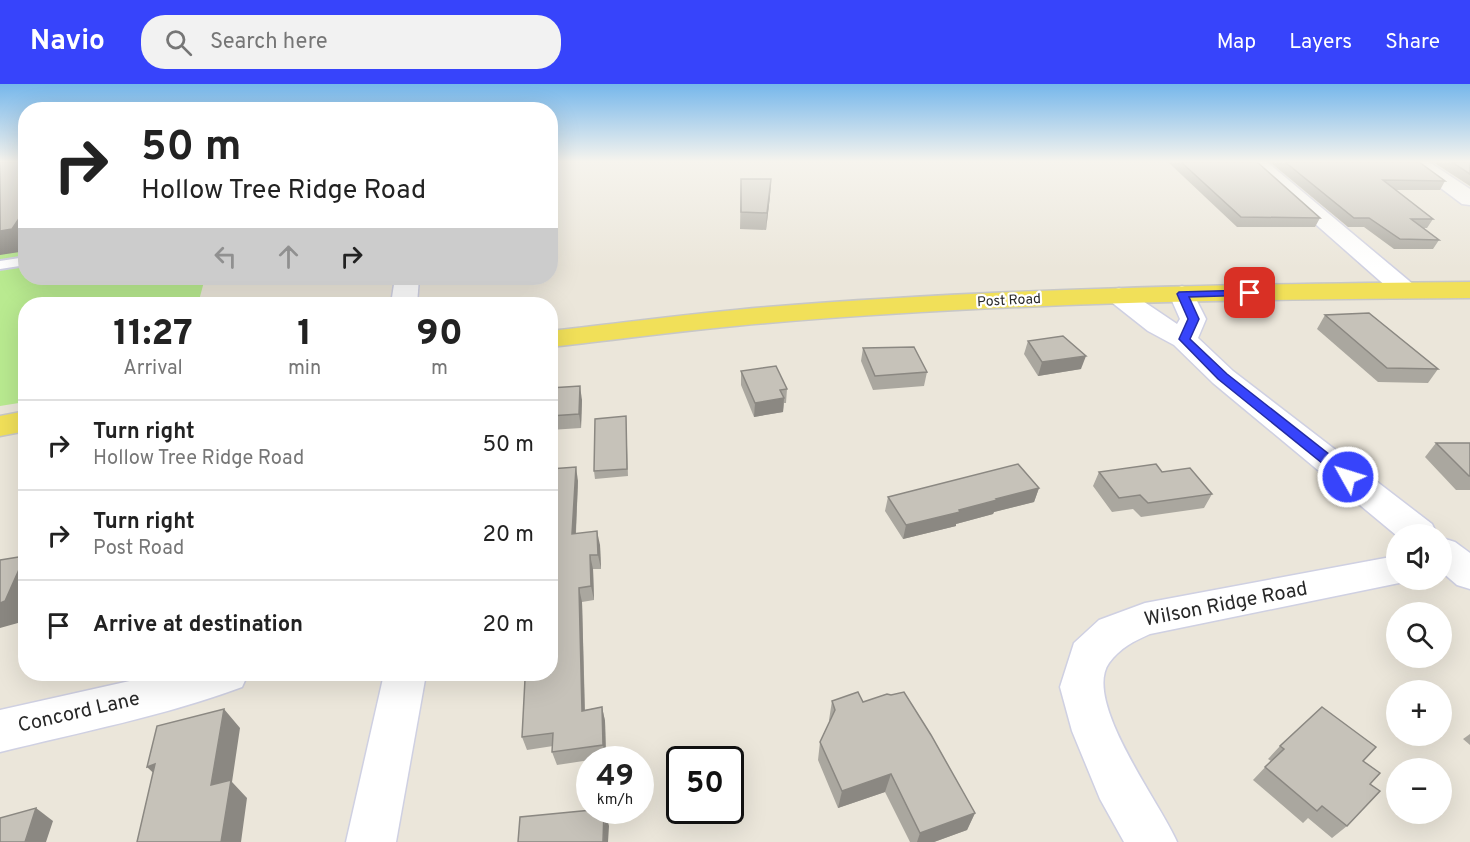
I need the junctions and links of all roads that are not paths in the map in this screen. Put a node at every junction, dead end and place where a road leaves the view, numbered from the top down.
1 (1296, 197) edge
2 (18, 262) edge
3 (0, 265) edge
4 (1405, 290) junction
5 (1470, 290) edge
6 (1182, 294) junction
7 (1119, 296) junction
8 (558, 338) edge
9 (1184, 339) junction
10 (18, 423) edge
11 (0, 426) edge
12 (1407, 524) edge
13 (1386, 573) edge
14 (202, 681) edge
15 (404, 681) edge
16 (0, 731) edge
17 (372, 842) edge
18 (1152, 842) edge

1 - 4 street
2 - 3 lane
4 - 5 main road, Post Road
4 - 6 main road, Post Road
6 - 7 main road, Post Road
6 - 9 street
7 - 8 main road, Post Road
7 - 9 street
9 - 12 street
10 - 11 main road
13 - 18 street, Wilson Ridge Road
14 - 16 street, Concord Lane
15 - 17 street

